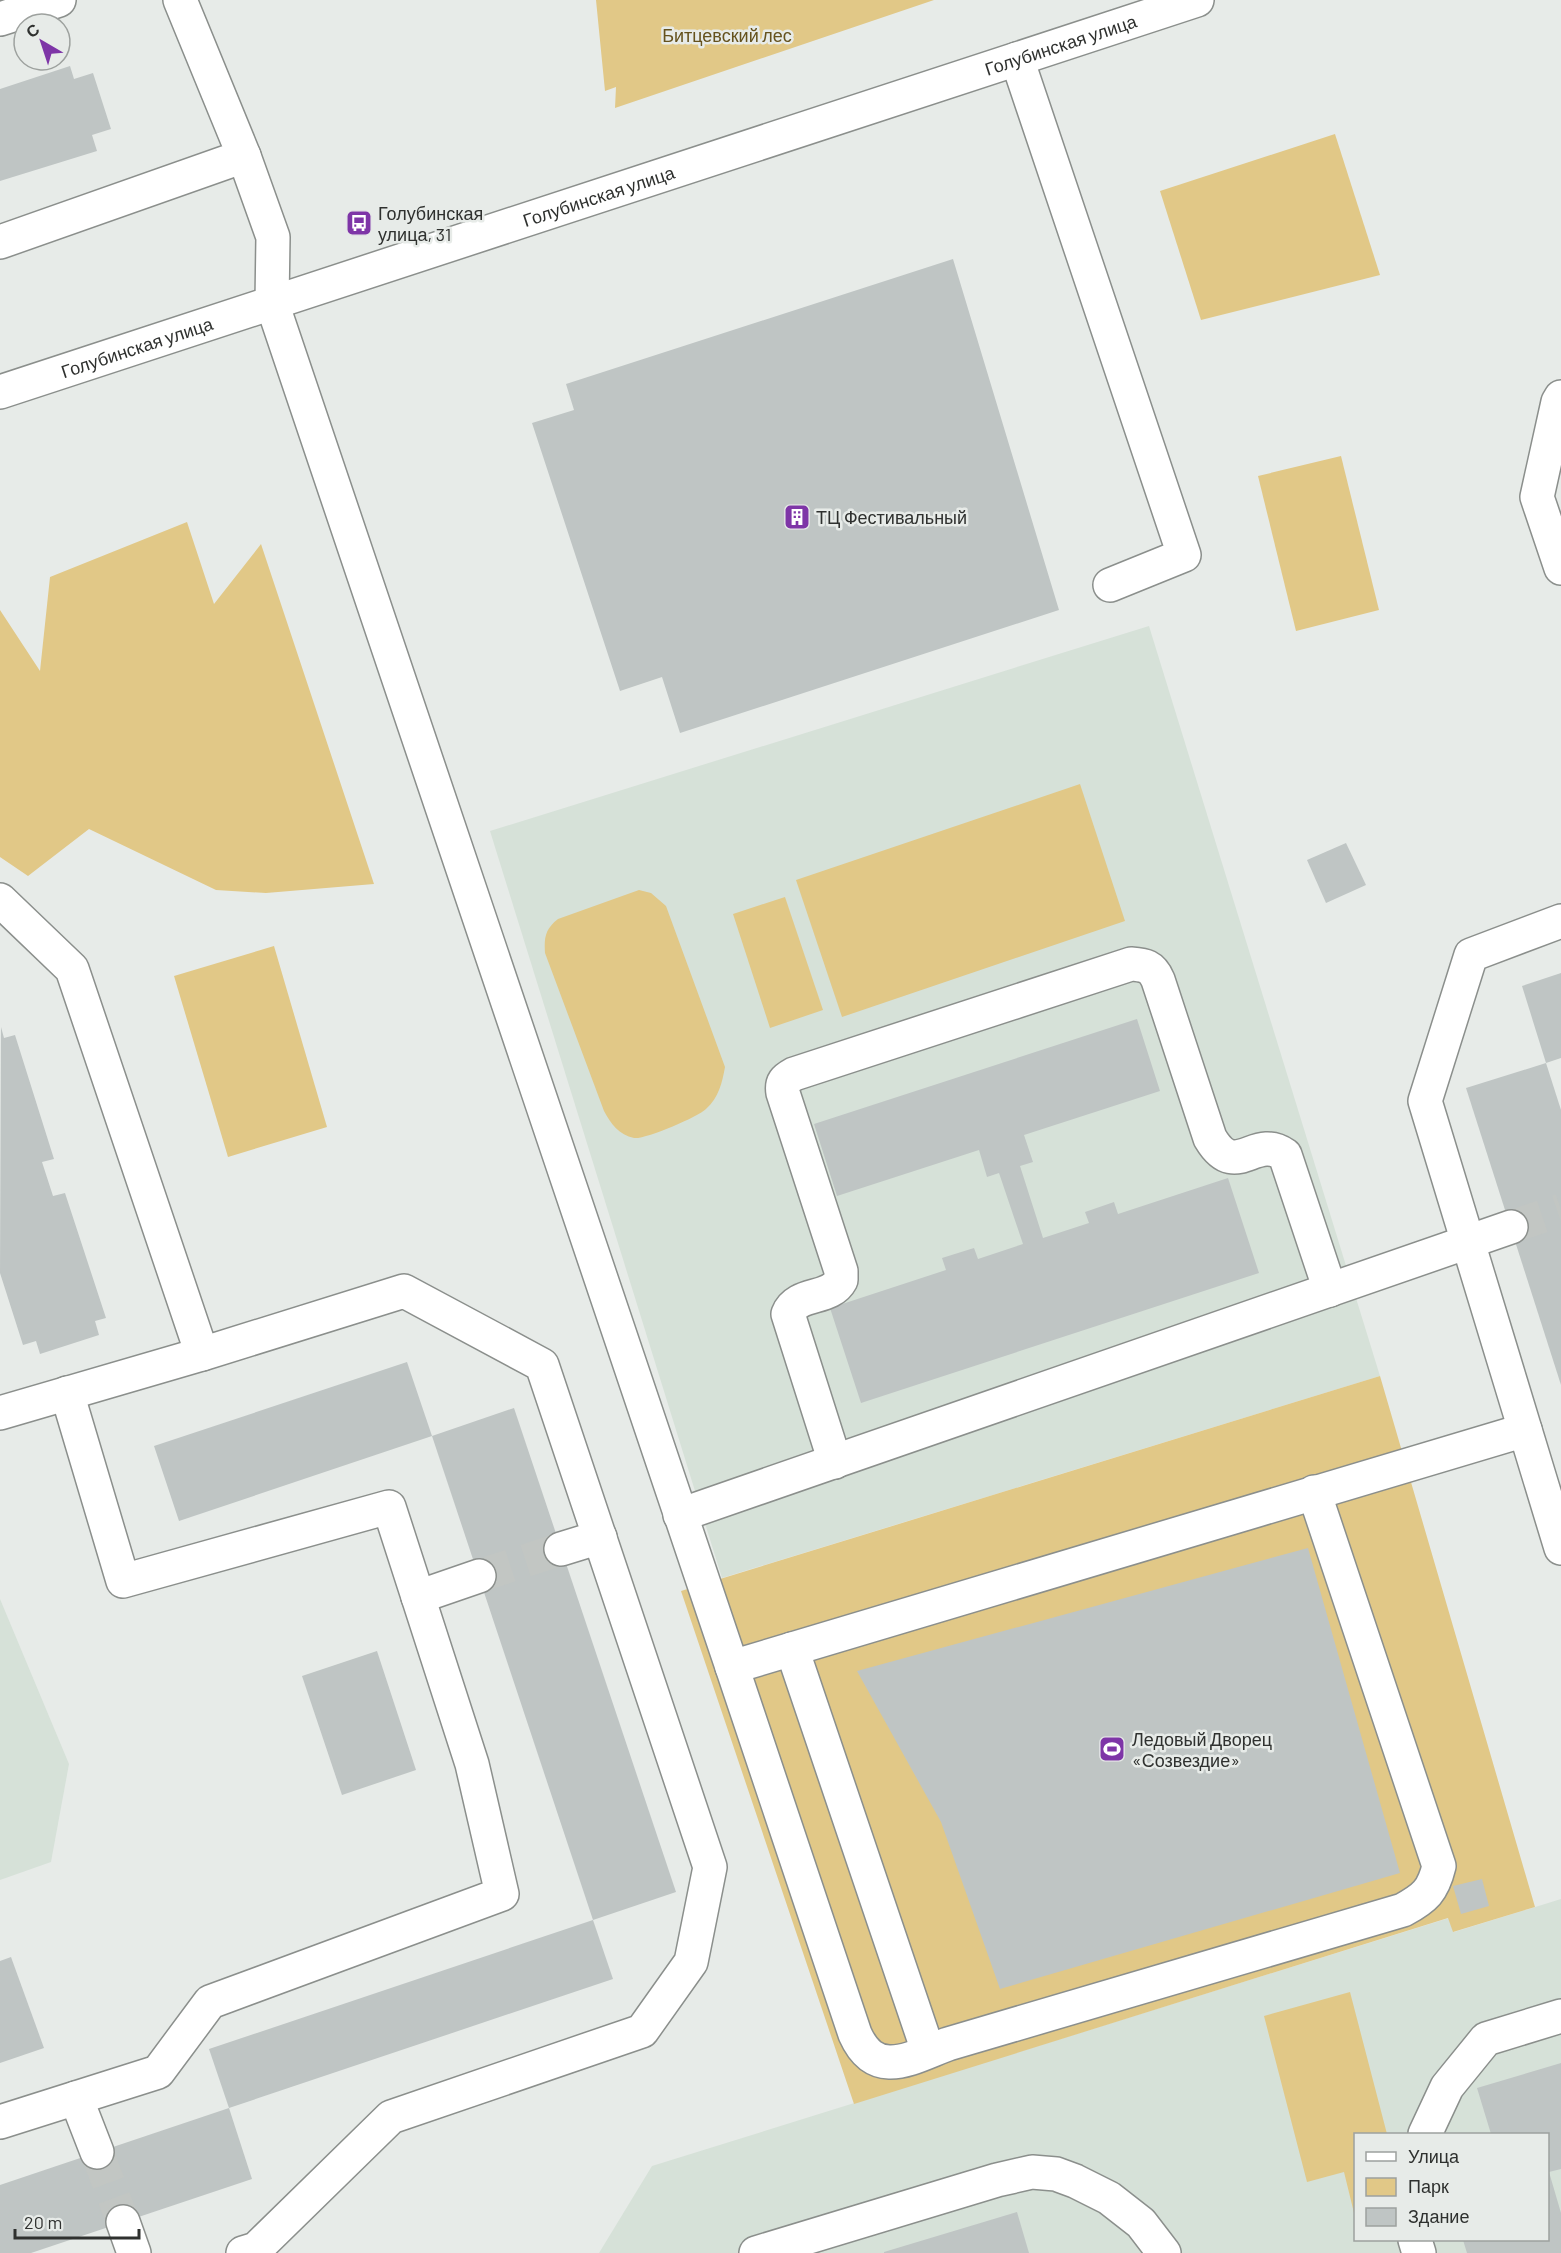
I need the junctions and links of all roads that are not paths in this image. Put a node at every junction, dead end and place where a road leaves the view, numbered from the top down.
1 (59, 0) edge
2 (180, 0) edge
3 (1197, 0) edge
4 (0, 20) edge
5 (1017, 59) junction
6 (244, 156) junction
7 (0, 242) edge
8 (272, 303) junction
9 (0, 392) edge
10 (1561, 397) edge
11 (1561, 568) edge
12 (1110, 585) dead end
13 (0, 900) edge
14 (1561, 921) edge
15 (1510, 1227) tunnel mouth
16 (1468, 1242) junction
17 (1330, 1290) junction
18 (202, 1354) junction
19 (67, 1393) junction
20 (0, 1413) edge
21 (1524, 1430) junction
22 (835, 1462) junction
23 (1314, 1492) junction
24 (680, 1515) junction
25 (600, 1537) junction
26 (1561, 1548) edge
27 (561, 1549) tunnel mouth
28 (479, 1576) tunnel mouth
29 (418, 1597) junction
30 (792, 1648) junction
31 (732, 1667) junction
32 (1561, 2016) edge
33 (928, 2052) junction
34 (75, 2098) junction
35 (0, 2122) edge
36 (1425, 2133) edge
37 (97, 2152) tunnel mouth
38 (123, 2223) tunnel mouth
39 (252, 2252) edge
40 (134, 2253) edge
41 (756, 2253) edge
42 (1164, 2253) edge

1 - 4 street
2 - 6 street
3 - 5 street, Голубинская улица
5 - 8 street, Голубинская улица
5 - 12 street
6 - 7 street
6 - 8 street
8 - 9 street, Голубинская улица
8 - 24 street
10 - 11 street
13 - 18 street
14 - 16 street
15 - 16 street
16 - 17 street
16 - 21 street
17 - 22 street
17 - 22 street
18 - 19 street
18 - 25 street
19 - 20 street
19 - 29 street
21 - 23 street
21 - 26 street
22 - 24 street
23 - 30 street
23 - 33 street
24 - 31 street
25 - 27 street
25 - 39 street
28 - 29 street
29 - 34 street
30 - 31 street
30 - 33 street
31 - 33 street
32 - 36 street
34 - 35 street
34 - 37 street
38 - 40 street
41 - 42 street

